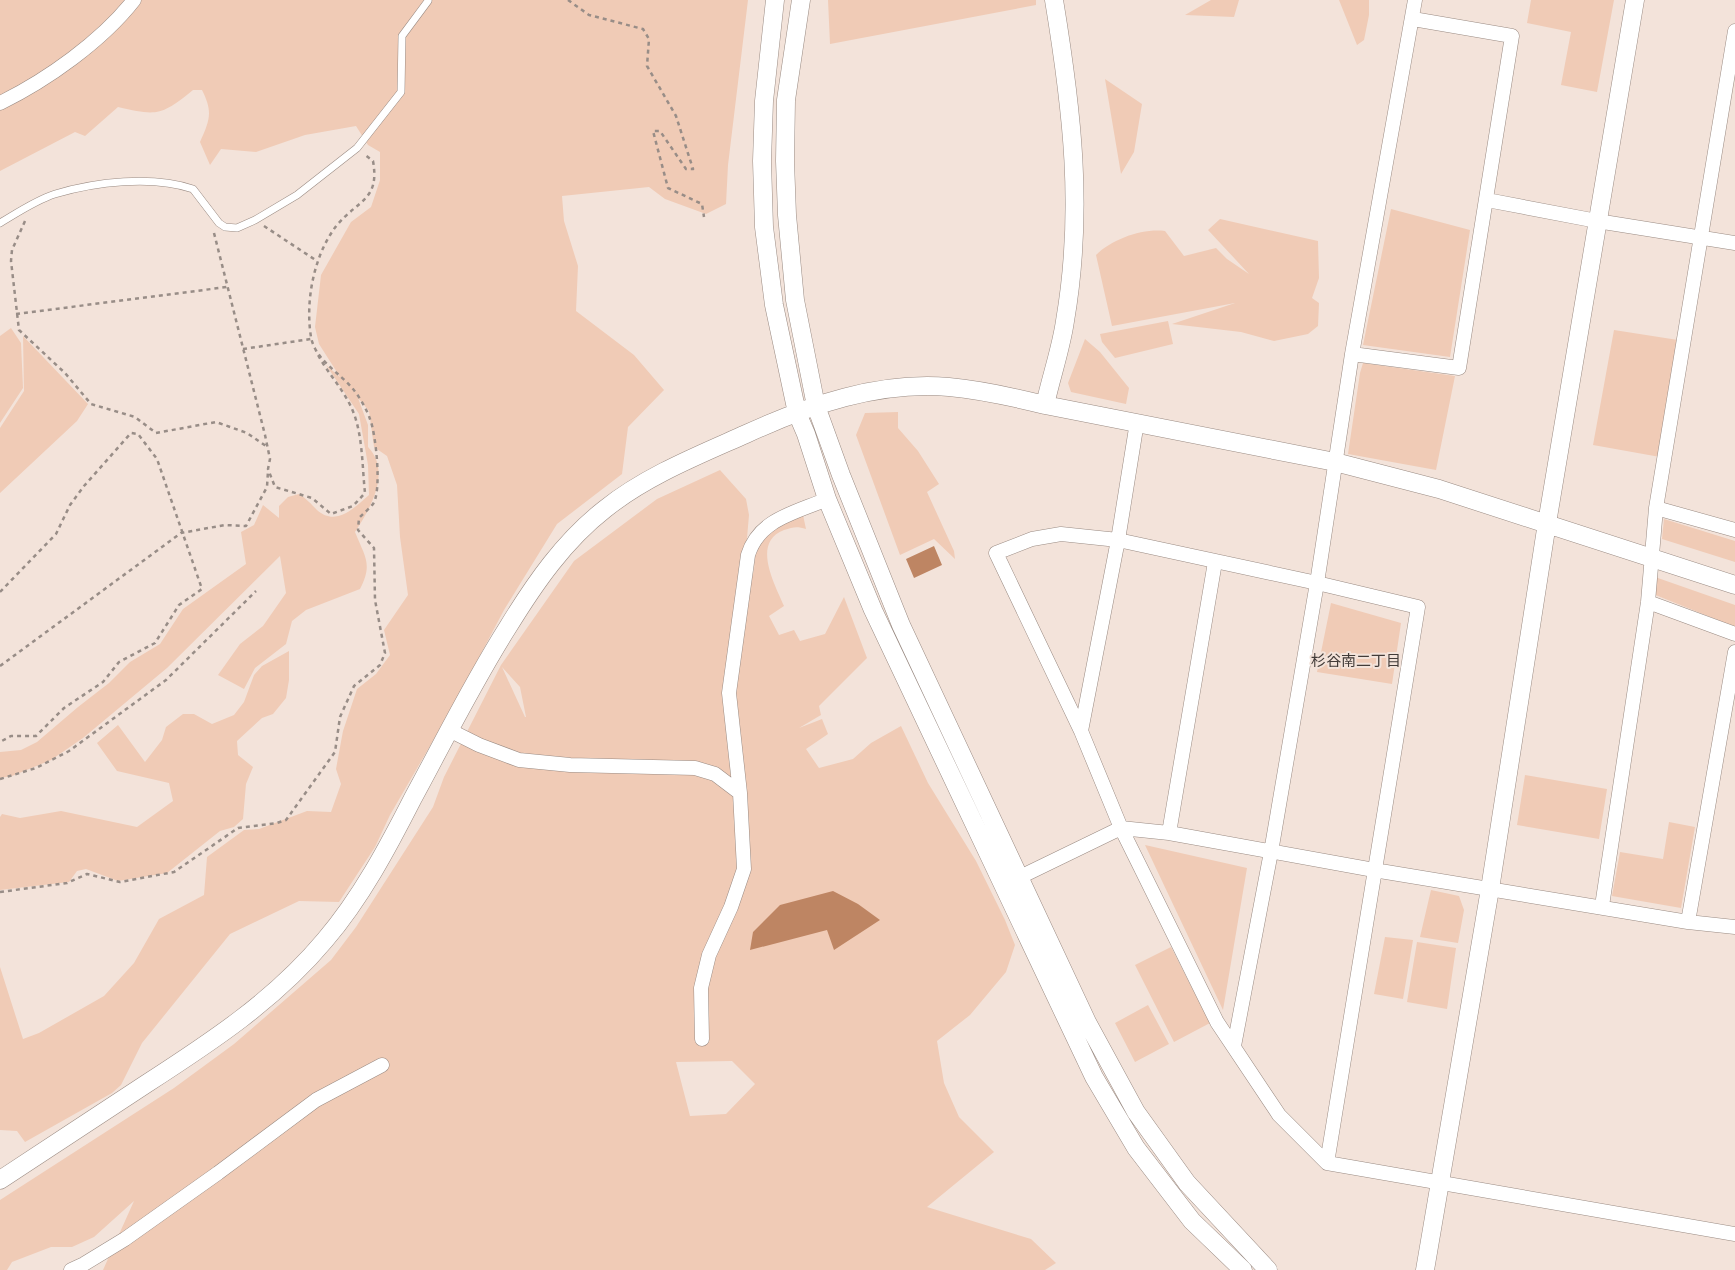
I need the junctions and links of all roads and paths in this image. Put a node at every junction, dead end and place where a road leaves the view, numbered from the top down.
1 (134, 0) edge
2 (568, 0) edge
3 (775, 0) edge
4 (785, 0) edge
5 (801, 0) edge
6 (1054, 0) edge
7 (1416, 0) edge
8 (1636, 0) edge
9 (428, 1) edge
10 (1413, 19) junction
11 (1735, 31) edge
12 (0, 103) edge
13 (763, 127) junction
14 (358, 148) junction
15 (1487, 200) junction
16 (25, 209) junction
17 (704, 217) dead end
18 (256, 220) junction
19 (1597, 221) junction
20 (0, 223) edge
21 (219, 223) junction
22 (1702, 238) junction
23 (1735, 243) edge
24 (317, 261) junction
25 (227, 287) junction
26 (16, 314) junction
27 (311, 338) junction
28 (244, 349) junction
29 (1352, 354) junction
30 (1045, 405) junction
31 (816, 406) junction
32 (797, 413) junction
33 (1137, 422) junction
34 (266, 446) junction
35 (1335, 462) junction
36 (268, 470) junction
37 (827, 499) junction
38 (1656, 508) junction
39 (1546, 523) junction
40 (1735, 530) edge
41 (181, 533) junction
42 (1118, 540) junction
43 (1650, 559) junction
44 (1215, 562) junction
45 (1317, 583) junction
46 (1735, 585) edge
47 (256, 591) dead end
48 (0, 592) edge
49 (1648, 602) junction
50 (1735, 634) edge
51 (1735, 652) edge
52 (0, 666) edge
53 (449, 730) junction
54 (1081, 731) junction
55 (0, 742) edge
56 (0, 779) edge
57 (740, 793) junction
58 (1121, 828) junction
59 (1169, 833) junction
60 (1272, 852) junction
61 (1374, 870) junction
62 (1020, 877) junction
63 (1490, 888) junction
64 (0, 892) edge
65 (1602, 906) junction
66 (1688, 922) junction
67 (1735, 927) edge
68 (702, 1039) dead end
69 (1234, 1046) junction
70 (382, 1065) dead end
71 (1328, 1163) junction
72 (0, 1180) edge
73 (1440, 1183) junction
74 (1735, 1234) edge
75 (71, 1270) edge
76 (1242, 1270) edge
77 (1268, 1270) edge
78 (1425, 1270) edge

1 - 12 street
2 - 17 path
3 - 13 street
4 - 13 street
5 - 31 street
6 - 30 street
7 - 10 street
8 - 19 street
9 - 14 lane
10 - 15 street
10 - 29 street
11 - 22 street
13 - 32 street
14 - 18 lane
14 - 24 path
15 - 19 street
15 - 29 street
16 - 20 lane
16 - 21 lane
16 - 26 path
18 - 21 lane
18 - 24 path
19 - 22 street
19 - 39 street
21 - 25 path
22 - 23 street
22 - 38 street
24 - 27 path
25 - 26 path
25 - 28 path
26 - 34 path
27 - 28 path
27 - 36 path
27 - 64 path
28 - 34 path
29 - 35 street
30 - 31 street
30 - 33 street
31 - 32 street
31 - 62 street
32 - 37 street
32 - 53 street
33 - 35 street
33 - 42 street
34 - 36 path
35 - 39 street
35 - 45 street
36 - 41 path
37 - 57 street
37 - 76 street
38 - 40 street
38 - 43 street
39 - 43 street
39 - 63 street
41 - 48 path
41 - 52 path
41 - 55 path
42 - 44 street
42 - 54 street
42 - 54 street
43 - 46 street
43 - 49 street
44 - 45 street
44 - 59 street
45 - 60 street
45 - 61 street
47 - 56 path
49 - 50 street
49 - 65 street
51 - 66 street
53 - 57 street
53 - 72 street
54 - 58 street
57 - 68 street
58 - 59 street
58 - 62 street
58 - 69 street
59 - 60 street
60 - 61 street
60 - 69 street
61 - 63 street
61 - 71 street
62 - 77 street
63 - 65 street
63 - 73 street
65 - 66 street
66 - 67 street
69 - 71 street
70 - 75 street
71 - 73 street
73 - 74 street
73 - 78 street

